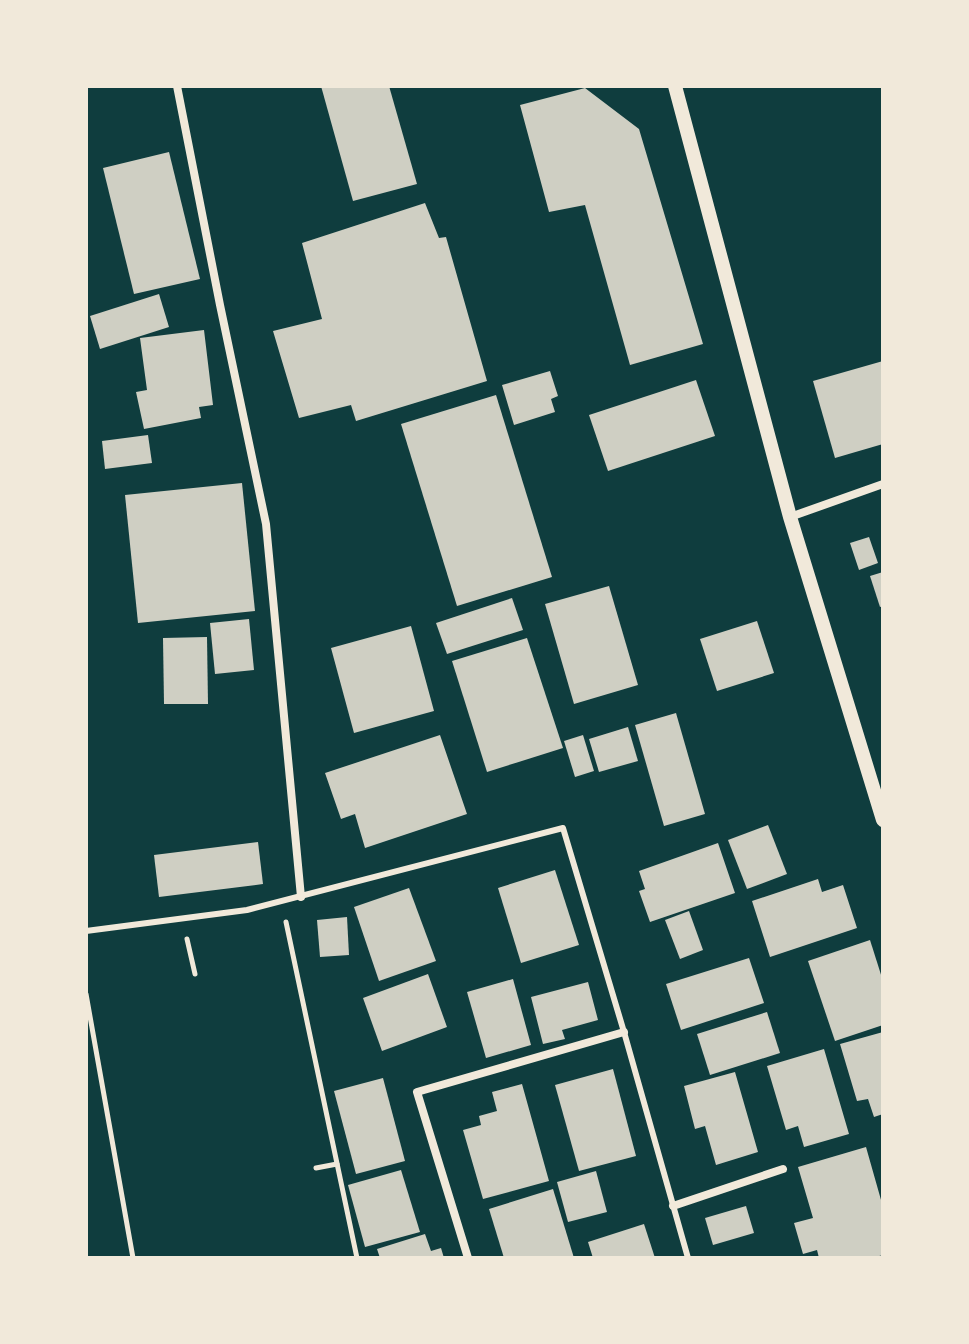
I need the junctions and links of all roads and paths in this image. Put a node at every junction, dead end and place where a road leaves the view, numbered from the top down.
1 (177, 86) edge
2 (675, 86) edge
3 (883, 484) edge
4 (790, 517) junction
5 (883, 820) edge
6 (301, 897) junction
7 (282, 902) junction
8 (86, 931) edge
9 (191, 958) dead end
10 (195, 974) dead end
11 (86, 994) edge
12 (624, 1032) junction
13 (337, 1164) junction
14 (316, 1168) dead end
15 (783, 1169) dead end
16 (673, 1206) junction
17 (133, 1258) edge
18 (357, 1258) edge
19 (468, 1258) edge
20 (688, 1258) edge

1 - 6 street
2 - 4 street
3 - 4 street
4 - 5 street
6 - 7 lane
6 - 12 lane
7 - 8 lane
7 - 13 path
9 - 10 path
11 - 17 path
12 - 16 lane
12 - 19 street
13 - 14 path
13 - 18 path
15 - 16 street
16 - 20 lane

